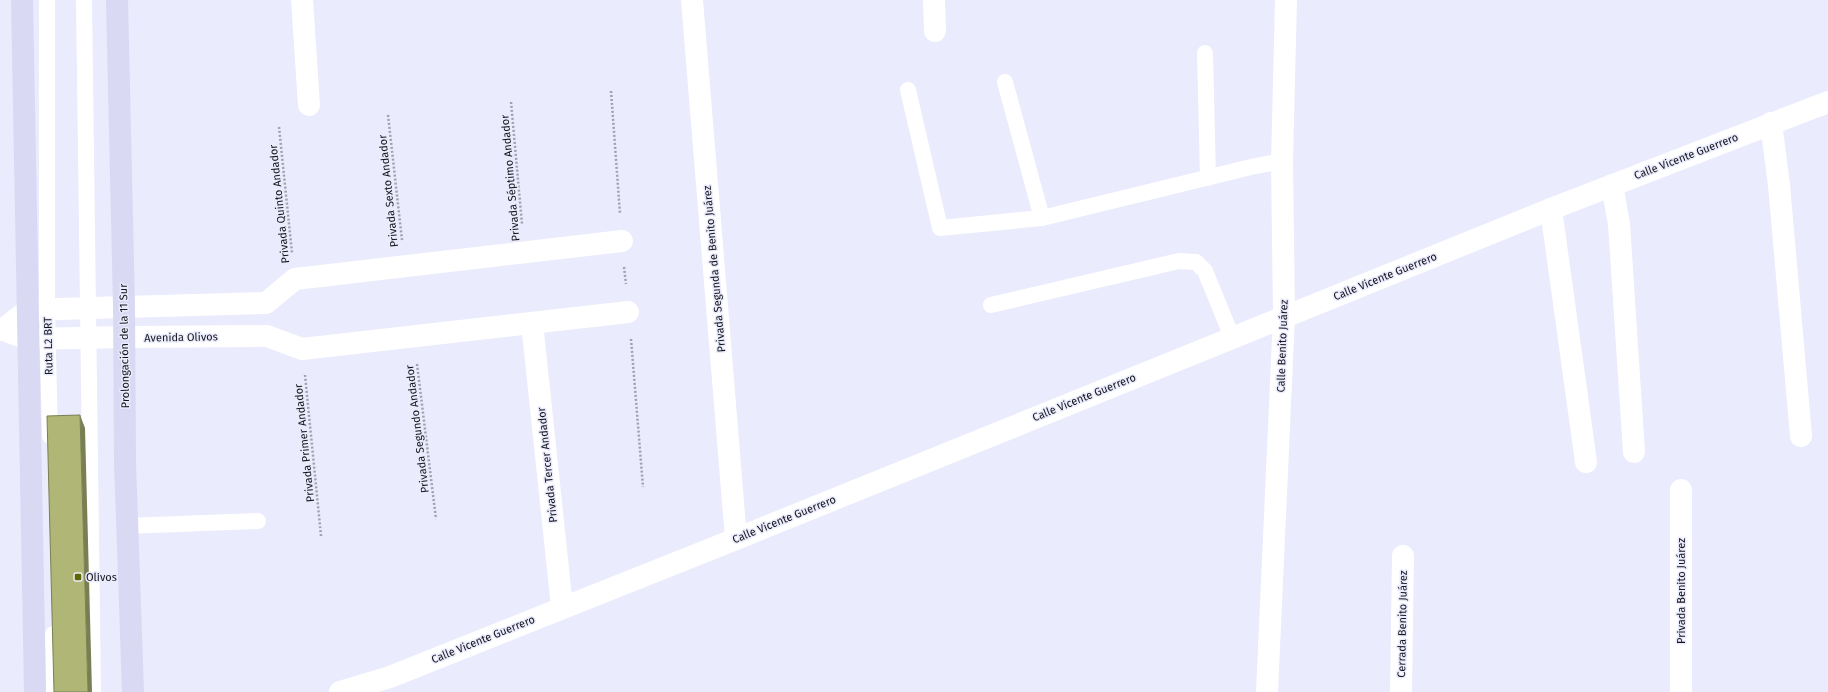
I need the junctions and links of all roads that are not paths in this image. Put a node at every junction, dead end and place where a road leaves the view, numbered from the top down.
1 (22, 0) edge
2 (47, 0) edge
3 (84, 0) edge
4 (117, 0) edge
5 (302, 0) edge
6 (692, 0) edge
7 (934, 0) edge
8 (1286, 0) edge
9 (935, 30) dead end
10 (1205, 53) dead end
11 (1005, 82) dead end
12 (908, 90) dead end
13 (1828, 102) edge
14 (309, 105) dead end
15 (1772, 123) junction
16 (1282, 161) junction
17 (1208, 178) junction
18 (1612, 185) junction
19 (1551, 209) junction
20 (1042, 218) junction
21 (622, 241) dead end
22 (266, 303) junction
23 (991, 305) dead end
24 (124, 307) junction
25 (88, 308) junction
26 (38, 309) junction
27 (628, 312) dead end
28 (1284, 316) junction
29 (532, 323) junction
30 (1, 330) edge
31 (267, 336) junction
32 (124, 337) junction
33 (1232, 337) junction
34 (88, 338) junction
35 (38, 339) junction
36 (1801, 436) dead end
37 (50, 448) edge
38 (1634, 452) dead end
39 (1586, 462) dead end
40 (1681, 490) dead end
41 (258, 521) dead end
42 (127, 526) junction
43 (736, 539) junction
44 (1403, 556) dead end
45 (562, 607) junction
46 (53, 621) edge
47 (35, 692) edge
48 (54, 692) edge
49 (93, 692) edge
50 (133, 692) edge
51 (340, 692) edge
52 (1267, 692) edge
53 (1401, 692) edge
54 (1681, 692) edge

1 - 26 main road
2 - 26 lane, Ruta L2 BRT
3 - 25 lane
4 - 24 main road, Prolongación de la 11 Sur
5 - 14 street
6 - 43 street, Privada Segunda de Benito Juárez
7 - 9 street
8 - 16 street, Calle Benito Juárez
10 - 17 lane
11 - 20 lane
12 - 20 lane
13 - 15 street, Calle Vicente Guerrero
15 - 18 street, Calle Vicente Guerrero
15 - 36 street
16 - 17 lane
16 - 28 street, Calle Benito Juárez
17 - 20 lane
18 - 19 street, Calle Vicente Guerrero
18 - 38 street
19 - 28 street, Calle Vicente Guerrero
19 - 39 street
21 - 22 street
22 - 24 street
22 - 31 street
23 - 33 lane
24 - 25 street
24 - 32 main road, Prolongación de la 11 Sur
25 - 26 street
25 - 34 lane
26 - 30 street, Avenida Olivos
26 - 35 main road
27 - 29 street
28 - 33 street, Calle Vicente Guerrero
28 - 52 street, Calle Benito Juárez
29 - 31 street
29 - 45 street, Privada Tercer Andador
30 - 35 street, Avenida Olivos
31 - 32 street, Avenida Olivos
32 - 34 street, Avenida Olivos
32 - 42 main road, Prolongación de la 11 Sur
33 - 43 street, Calle Vicente Guerrero
34 - 35 street, Avenida Olivos
34 - 49 lane
35 - 37 lane, Ruta L2 BRT
35 - 47 main road
40 - 54 street, Privada Benito Juárez
41 - 42 lane
42 - 50 main road, Prolongación de la 11 Sur
43 - 45 street, Calle Vicente Guerrero
44 - 53 street, Cerrada Benito Juárez
45 - 51 street, Calle Vicente Guerrero
46 - 48 lane

